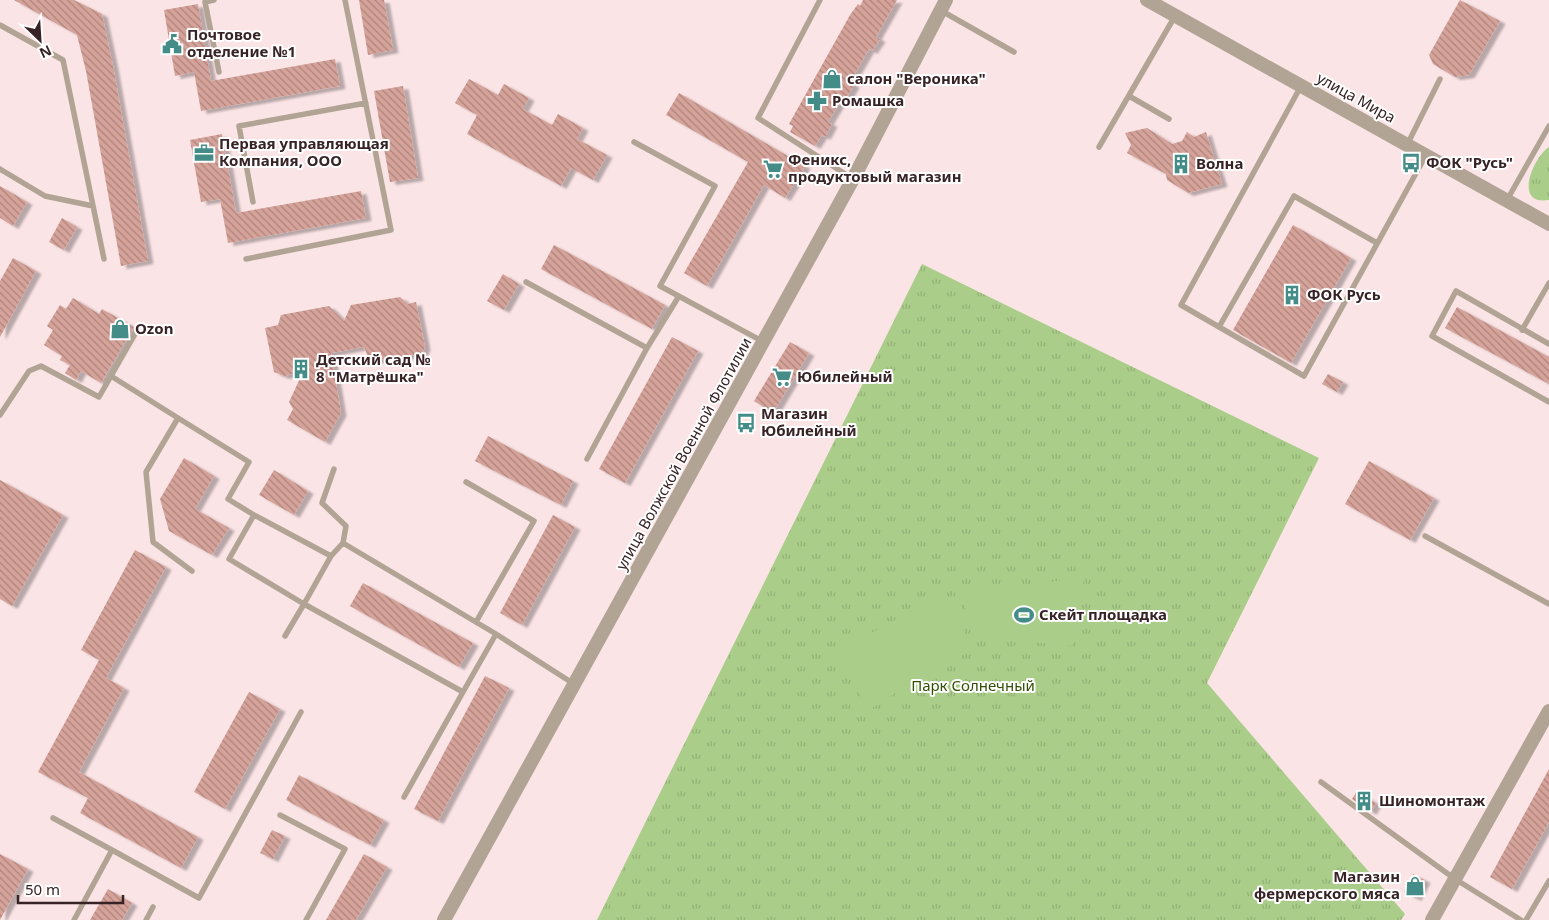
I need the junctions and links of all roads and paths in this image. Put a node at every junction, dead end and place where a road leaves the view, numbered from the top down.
1 (214, 0) edge
2 (345, 0) edge
3 (820, 0) edge
4 (1147, 0) edge
5 (943, 5) edge
6 (1175, 16) junction
7 (0, 25) edge
8 (1014, 52) dead end
9 (219, 72) dead end
10 (1440, 79) dead end
11 (1301, 86) junction
12 (1129, 96) junction
13 (366, 103) junction
14 (1169, 119) dead end
15 (1548, 129) edge
16 (634, 142) dead end
17 (1407, 145) junction
18 (1099, 147) dead end
19 (1426, 155) junction
20 (0, 169) edge
21 (853, 179) junction
22 (1507, 201) junction
23 (253, 202) dead end
24 (92, 206) junction
25 (1549, 224) edge
26 (1377, 243) junction
27 (104, 259) dead end
28 (246, 259) dead end
29 (526, 282) dead end
30 (1549, 283) edge
31 (679, 296) junction
32 (1219, 327) junction
33 (1522, 330) junction
34 (136, 332) dead end
35 (764, 342) junction
36 (1549, 344) edge
37 (647, 348) junction
38 (111, 376) junction
39 (1549, 402) edge
40 (0, 415) edge
41 (178, 418) junction
42 (587, 459) dead end
43 (334, 469) dead end
44 (466, 482) dead end
45 (254, 515) junction
46 (1424, 536) dead end
47 (343, 543) junction
48 (330, 556) junction
49 (192, 570) dead end
50 (304, 604) junction
51 (1549, 604) edge
52 (476, 622) junction
53 (496, 634) junction
54 (285, 636) dead end
55 (575, 684) junction
56 (463, 692) junction
57 (1549, 711) edge
58 (302, 712) dead end
59 (1321, 782) dead end
60 (404, 797) dead end
61 (280, 815) dead end
62 (53, 818) dead end
63 (112, 850) junction
64 (1455, 879) junction
65 (1549, 881) edge
66 (153, 907) dead end
67 (74, 920) edge
68 (146, 920) edge
69 (306, 920) edge
70 (444, 920) edge
71 (1432, 920) edge
72 (1521, 920) edge
73 (1526, 920) edge

1 - 9 lane
2 - 13 lane
3 - 21 lane
4 - 6 street, улица Мира
5 - 8 lane
5 - 21 street, улица Волжской Военной Флотилии
6 - 11 street, улица Мира
6 - 12 lane
7 - 24 lane
10 - 17 lane
11 - 17 street, улица Мира
11 - 32 lane
12 - 14 lane
12 - 18 lane
13 - 23 lane
13 - 28 lane
15 - 22 lane
16 - 31 lane
17 - 19 street, улица Мира
19 - 22 street, улица Мира
19 - 26 lane
20 - 24 lane
21 - 35 street, улица Волжской Военной Флотилии
22 - 25 street, улица Мира
24 - 27 lane
26 - 32 lane
26 - 32 lane
29 - 37 lane
30 - 33 lane
31 - 35 lane
31 - 37 lane
33 - 36 lane
33 - 39 lane
34 - 38 lane
35 - 55 street, улица Волжской Военной Флотилии
37 - 42 lane
38 - 40 lane
38 - 41 lane
41 - 45 lane
41 - 49 lane
43 - 47 lane
44 - 52 lane
45 - 48 lane
45 - 50 lane
46 - 51 lane
47 - 48 lane
47 - 52 lane
48 - 50 lane
50 - 54 lane
50 - 56 lane
52 - 53 lane
53 - 55 lane
53 - 56 lane
55 - 70 street, улица Волжской Военной Флотилии
56 - 60 lane
57 - 64 street
58 - 63 lane
59 - 64 lane
61 - 69 lane
62 - 63 lane
63 - 67 lane
64 - 71 street
64 - 72 lane
65 - 73 lane
66 - 68 lane

